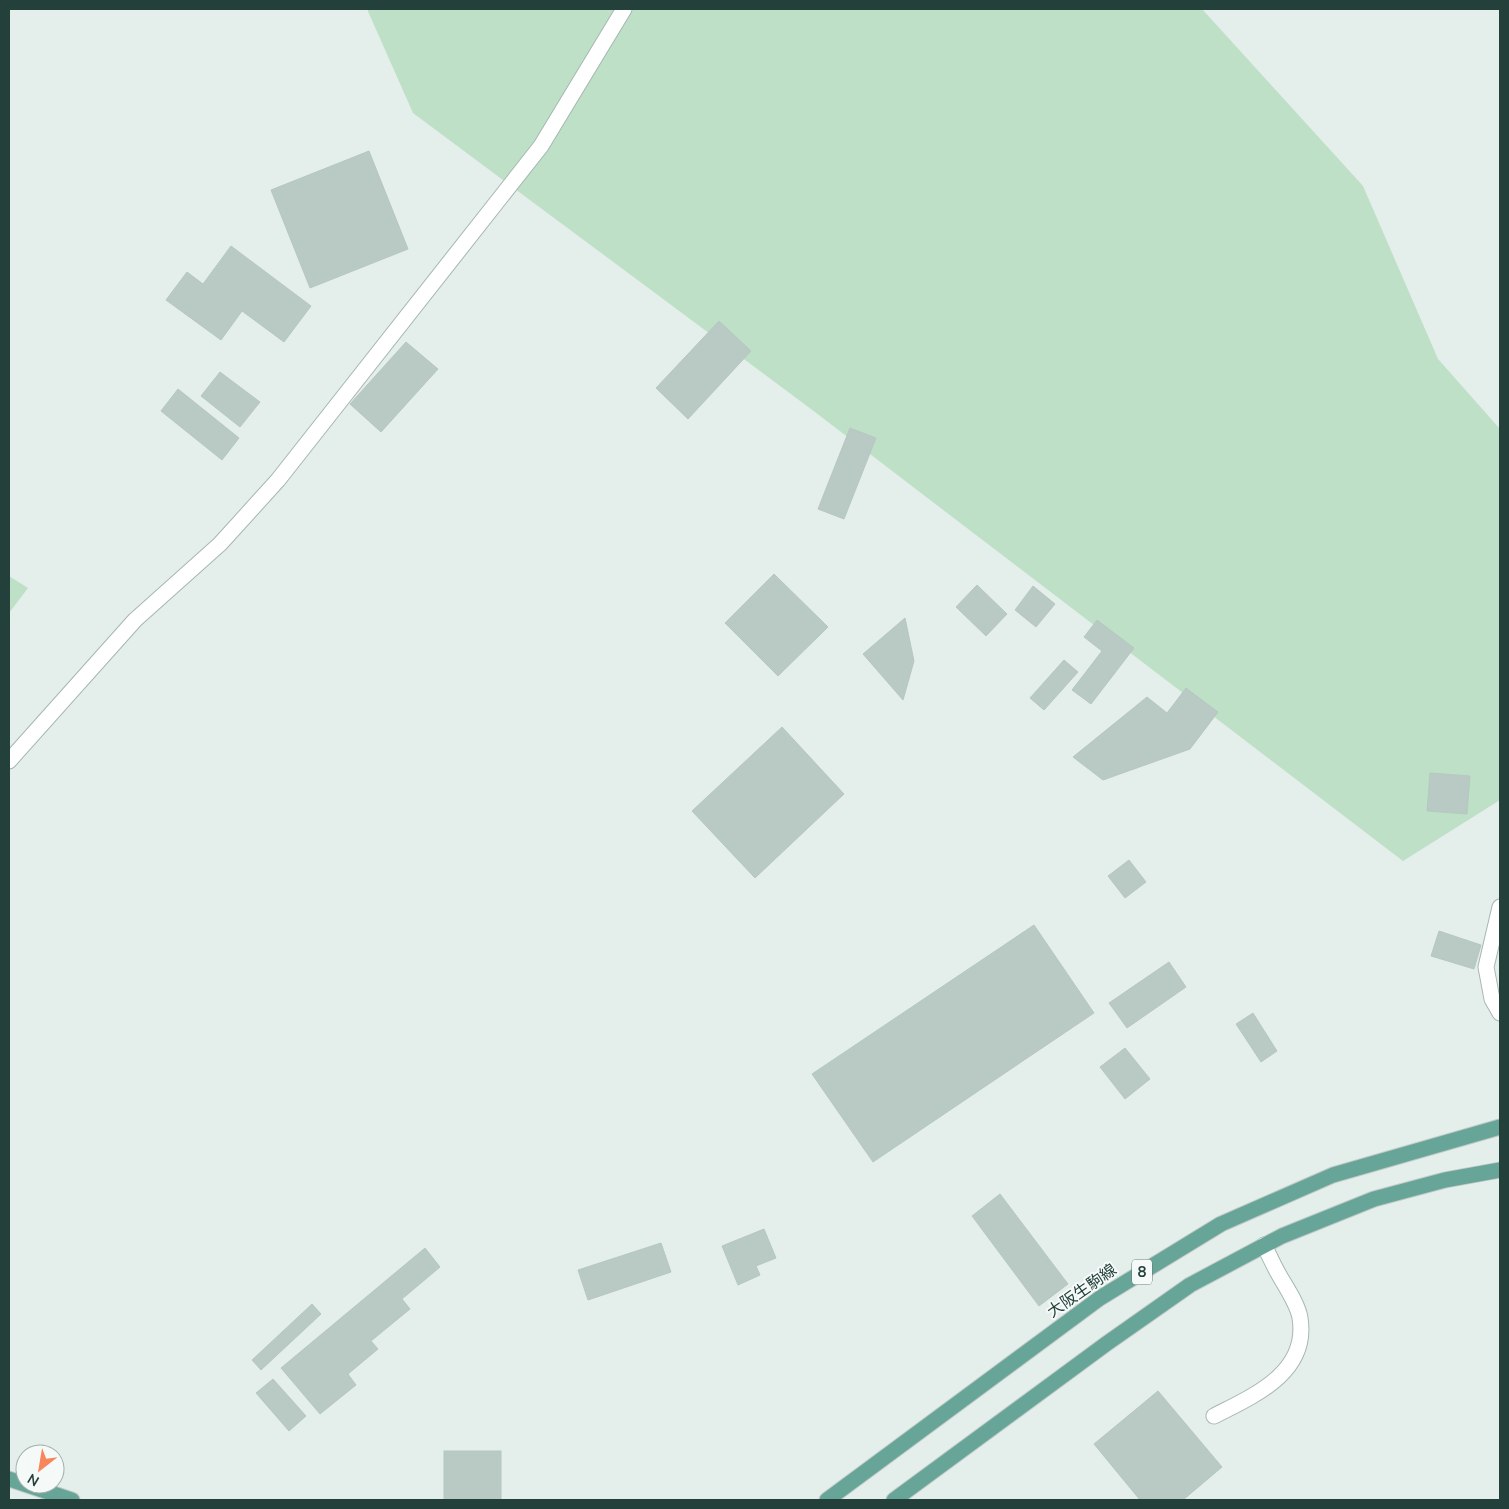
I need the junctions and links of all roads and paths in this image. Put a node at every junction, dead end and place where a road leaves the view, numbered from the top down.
1 (624, 9) edge
2 (9, 762) edge
3 (1500, 907) edge
4 (1500, 1013) edge
5 (1500, 1128) edge
6 (1500, 1170) edge
7 (1264, 1245) junction
8 (1214, 1416) dead end
9 (9, 1479) edge
10 (72, 1500) edge
11 (827, 1500) edge
12 (894, 1500) edge

1 - 2 street
3 - 4 street
5 - 11 main road, 大阪生駒線 / 8
6 - 7 main road, 8
7 - 8 street
7 - 12 main road, 8
9 - 10 main road

